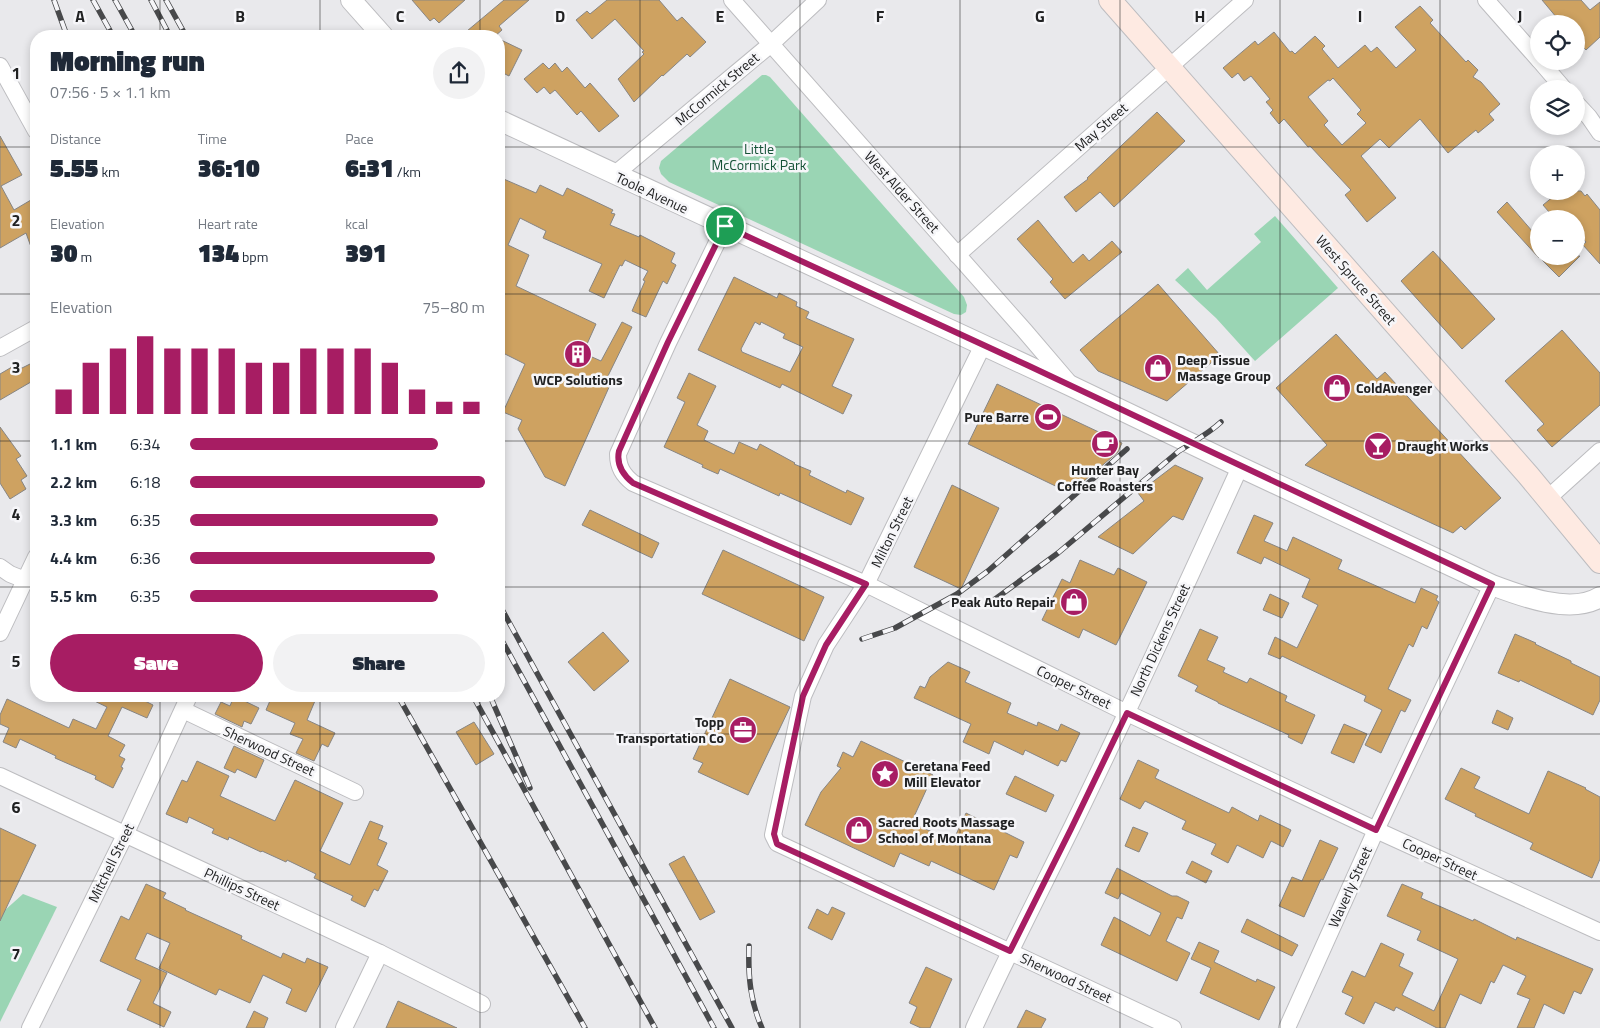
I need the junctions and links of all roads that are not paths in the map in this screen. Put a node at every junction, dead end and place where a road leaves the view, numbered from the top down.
1 (351, 0) edge
2 (732, 0) edge
3 (818, 0) edge
4 (1110, 0) edge
5 (1245, 0) edge
6 (1486, 0) edge
7 (378, 30) edge
8 (771, 44) junction
9 (1530, 49) edge
10 (0, 66) edge
11 (1168, 68) junction
12 (1548, 70) edge
13 (1557, 80) edge
14 (1585, 113) edge
15 (30, 120) edge
16 (505, 123) edge
17 (1600, 133) edge
18 (614, 175) junction
19 (725, 226) junction
20 (956, 255) junction
21 (30, 331) edge
22 (983, 345) junction
23 (0, 348) edge
24 (1071, 386) junction
25 (1600, 451) edge
26 (1240, 467) junction
27 (1547, 499) junction
28 (1600, 562) edge
29 (0, 567) edge
30 (30, 570) edge
31 (25, 580) junction
32 (866, 584) junction
33 (1492, 584) junction
34 (1600, 598) edge
35 (0, 633) edge
36 (186, 703) edge
37 (1127, 713) junction
38 (0, 776) edge
39 (355, 792) dead end
40 (1376, 830) junction
41 (774, 834) joint
42 (125, 835) junction
43 (1600, 932) edge
44 (1010, 951) junction
45 (380, 953) junction
46 (482, 1004) dead end
47 (30, 1028) edge
48 (344, 1028) edge
49 (974, 1028) edge
50 (1173, 1028) edge
51 (1287, 1028) edge

1 - 7 street
2 - 8 street, West Alder Street
3 - 8 street, McCormick Street
4 - 11 main road, West Spruce Street
5 - 11 street, May Street
6 - 9 street
8 - 18 street, McCormick Street
8 - 20 street, West Alder Street
10 - 15 street
11 - 20 street, May Street
11 - 27 main road, West Spruce Street
12 - 13 street
14 - 17 street
16 - 18 street, Toole Avenue
18 - 19 street, Toole Avenue
19 - 22 street, Toole Avenue
19 - 32 street, Cooper Street
20 - 24 street, West Alder Street
21 - 23 street
22 - 24 street, Toole Avenue
22 - 32 street, Milton Street
24 - 26 street, Toole Avenue
25 - 27 street
26 - 33 street, Toole Avenue
26 - 37 street, North Dickens Street
27 - 28 main road, West Spruce Street
29 - 31 street
30 - 31 street
31 - 35 street
32 - 37 street, Cooper Street
32 - 41 street, Milton Street
33 - 34 street, Toole Avenue
33 - 40 street, Waverly Street
36 - 39 street, Sherwood Street
36 - 42 street, Mitchell Street
37 - 40 street, Cooper Street
37 - 44 street, North Dickens Street
38 - 42 street, Phillips Street
40 - 43 street, Cooper Street
40 - 51 street, Waverly Street
41 - 44 street, Sherwood Street
42 - 45 street, Phillips Street
42 - 47 street, Mitchell Street
44 - 49 street, North Dickens Street
44 - 50 street, Sherwood Street
45 - 46 street, Phillips Street
45 - 48 street

